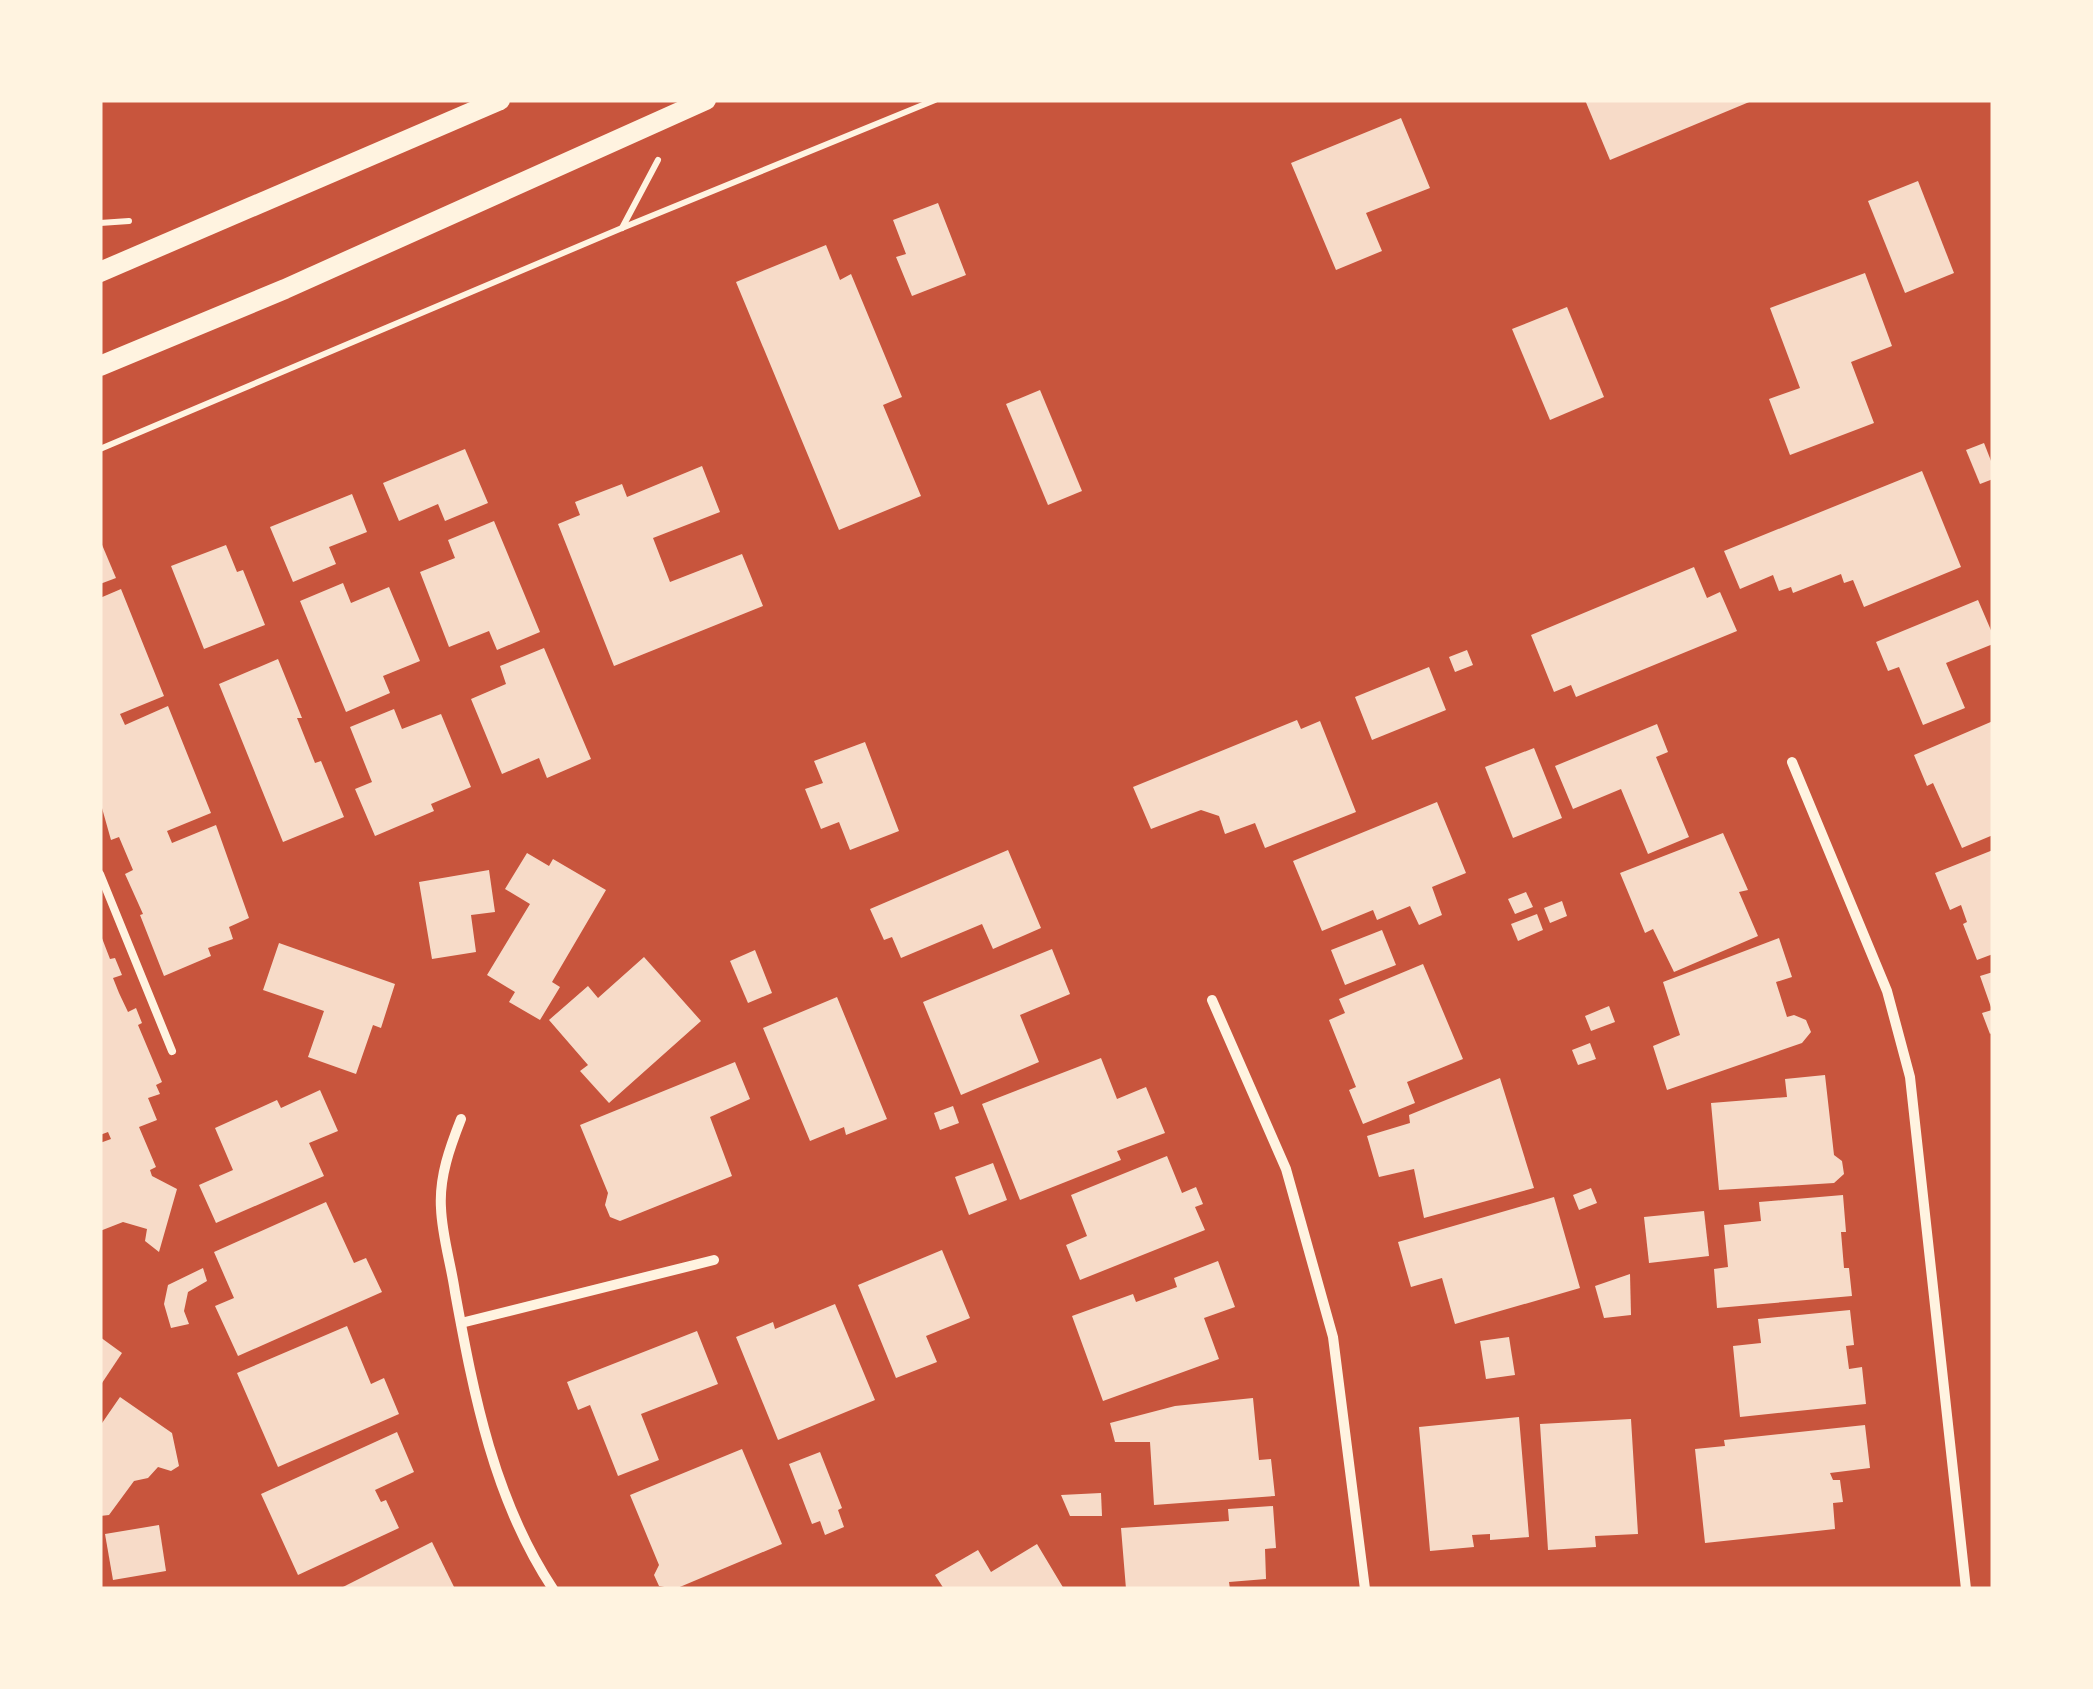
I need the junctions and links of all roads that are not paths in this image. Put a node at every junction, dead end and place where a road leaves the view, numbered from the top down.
1 (500, 100) edge
2 (706, 100) edge
3 (100, 272) edge
4 (100, 366) edge
5 (1792, 762) dead end
6 (100, 874) edge
7 (1212, 1000) dead end
8 (172, 1051) dead end
9 (461, 1119) dead end
10 (714, 1260) dead end
11 (461, 1323) junction
12 (553, 1589) edge
13 (1366, 1589) edge
14 (1966, 1589) edge

1 - 3 main road
2 - 4 main road
5 - 14 street
6 - 8 lane
7 - 13 street
9 - 11 street
10 - 11 street
11 - 12 street

